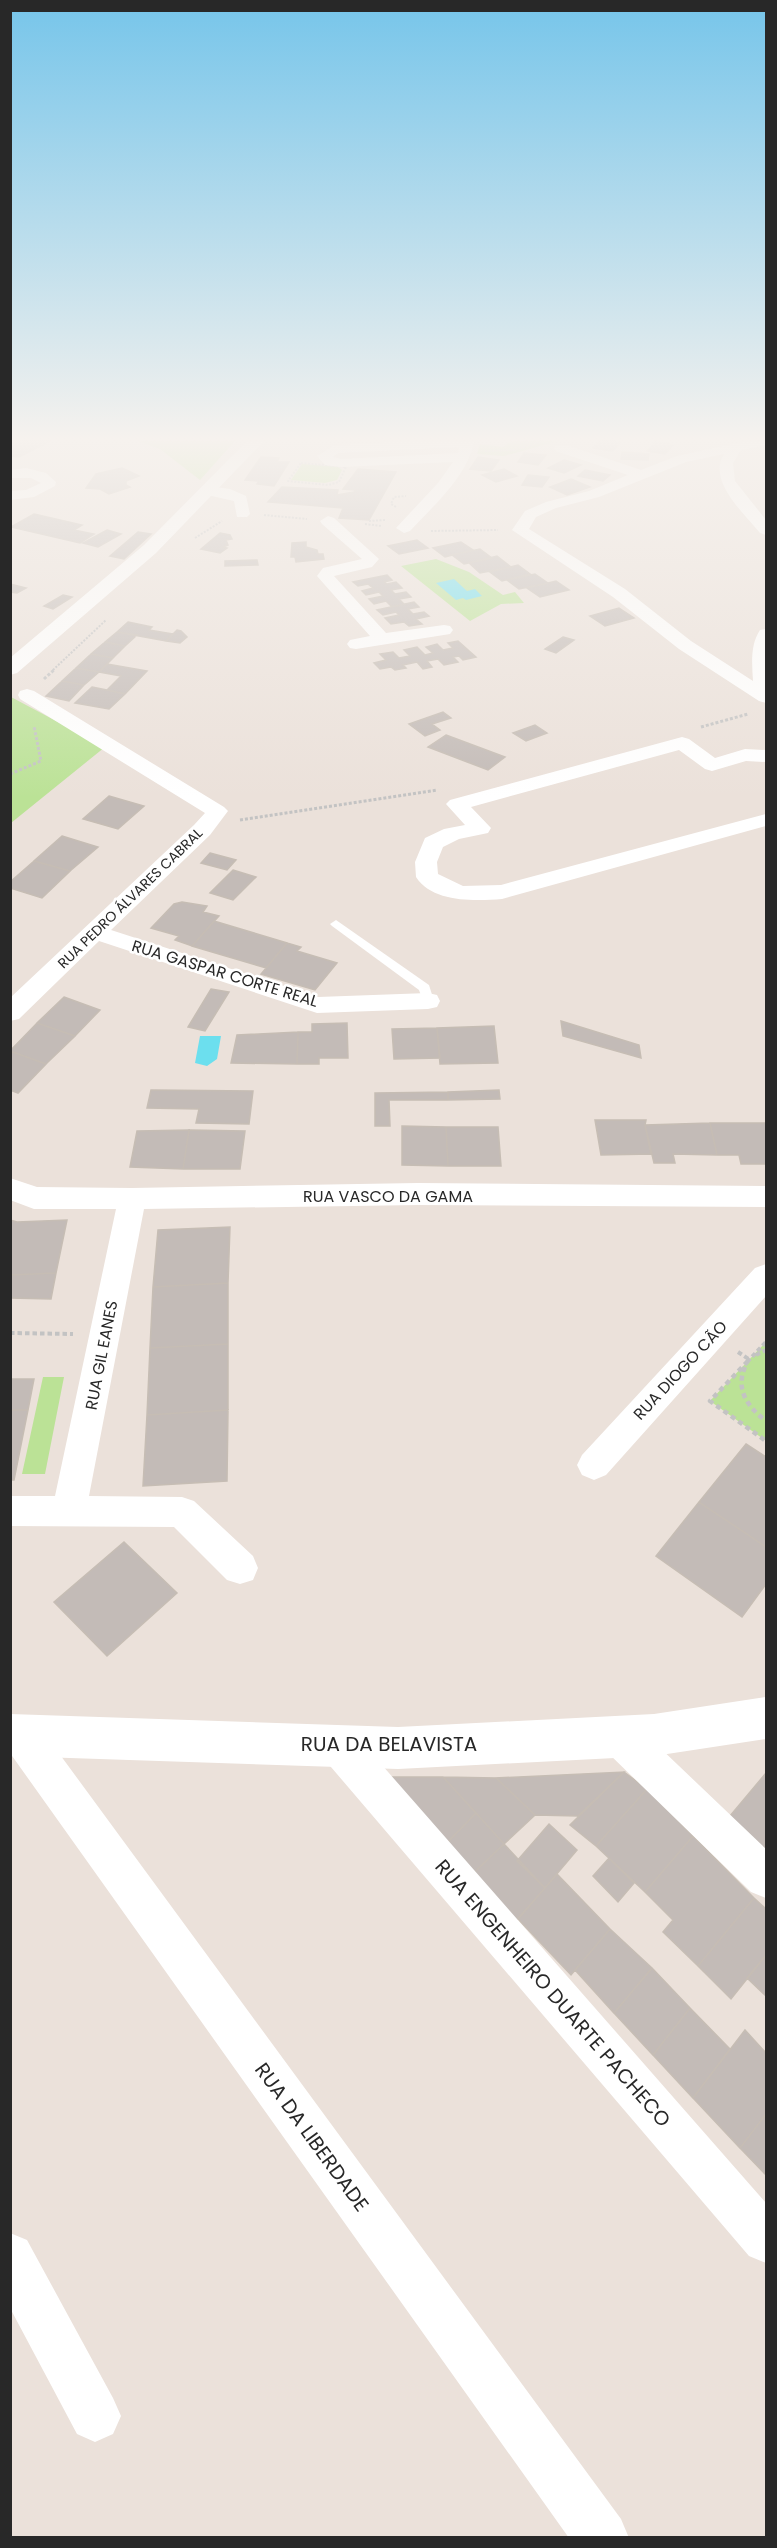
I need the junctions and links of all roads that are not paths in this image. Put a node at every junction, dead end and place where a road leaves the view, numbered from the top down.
1 (138, 560) edge
2 (370, 560) edge
3 (567, 560) edge
4 (444, 630) dead end
5 (766, 634) edge
6 (382, 639) junction
7 (356, 644) dead end
8 (10, 669) edge
9 (27, 695) road end
10 (766, 697) edge
11 (766, 756) edge
12 (766, 820) edge
13 (336, 924) dead end
14 (95, 932) junction
15 (428, 1001) joint
16 (10, 1013) edge
17 (10, 1188) edge
18 (754, 1197) edge
19 (132, 1199) junction
20 (766, 1217) edge
21 (766, 1276) edge
22 (594, 1465) dead end
23 (69, 1510) junction
24 (10, 1511) edge
25 (240, 1568) dead end
26 (766, 1718) edge
27 (16, 1736) edge
28 (620, 1737) junction
29 (339, 1746) junction
30 (766, 1877) edge
31 (766, 2239) edge
32 (10, 2257) edge
33 (95, 2416) dead end
34 (602, 2538) edge

1 - 8 street
2 - 6 street
3 - 10 street
4 - 6 street
5 - 10 street
6 - 7 street
9 - 14 street, RUA PEDRO ÁLVARES CABRAL
11 - 12 street
13 - 15 lane
14 - 15 street, RUA GASPAR CORTE REAL
14 - 16 street, RUA PEDRO ÁLVARES CABRAL
17 - 19 street, RUA VASCO DA GAMA
18 - 19 street, RUA VASCO DA GAMA
18 - 20 street
19 - 23 street, RUA GIL EANES
21 - 22 street, RUA DIOGO CÃO
23 - 24 street
23 - 25 street
26 - 28 street, RUA DA BELAVISTA
27 - 29 street, RUA DA BELAVISTA
27 - 34 street, RUA DA LIBERDADE
28 - 29 street, RUA DA BELAVISTA
28 - 30 street
29 - 31 street, RUA ENGENHEIRO DUARTE PACHECO
32 - 33 street

